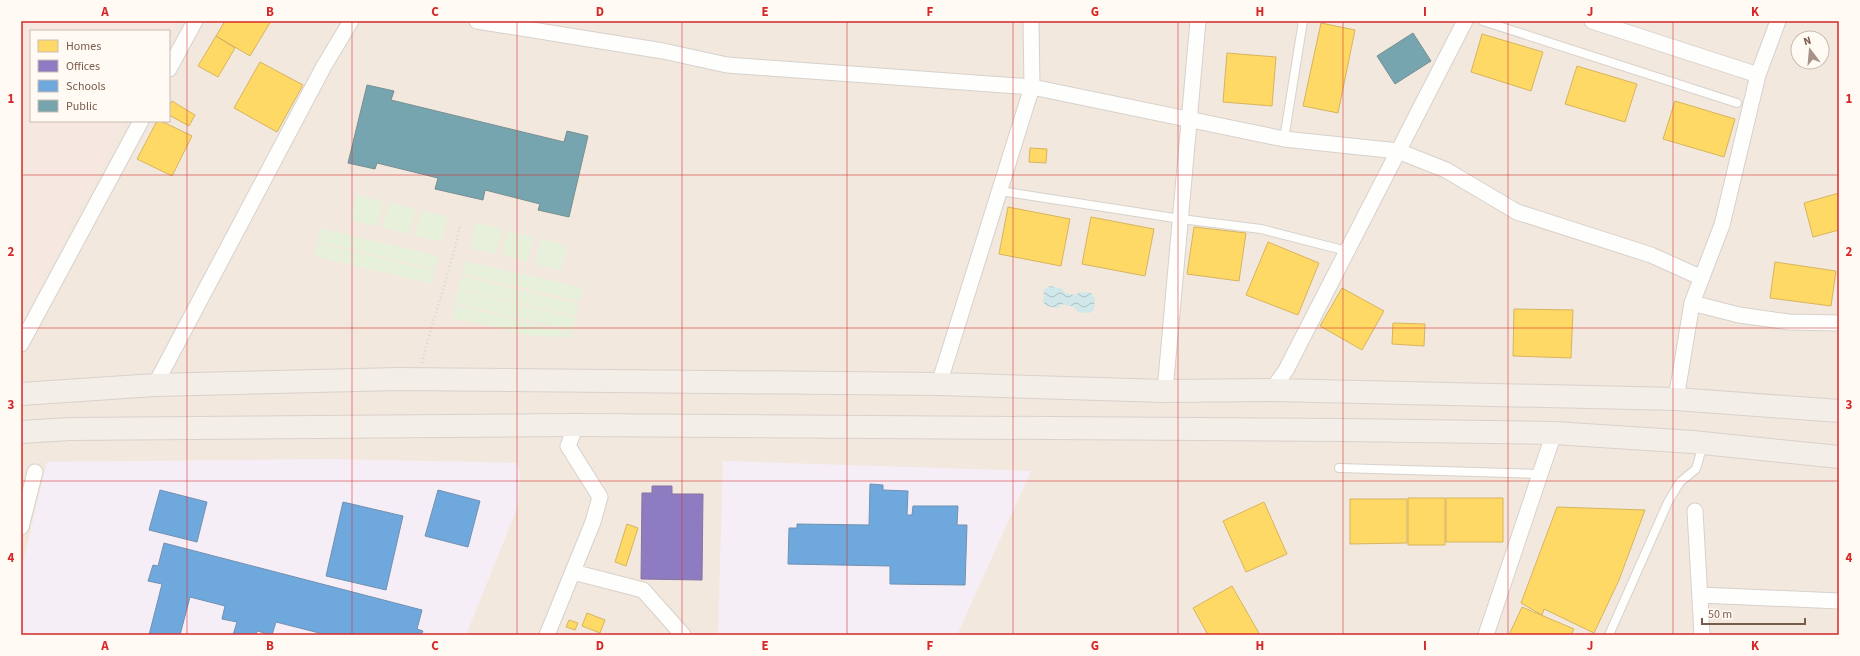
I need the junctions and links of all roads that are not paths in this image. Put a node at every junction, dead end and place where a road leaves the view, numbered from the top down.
1 (195, 21) edge
2 (351, 21) edge
3 (477, 21) edge
4 (1031, 21) edge
5 (1198, 21) edge
6 (1303, 21) edge
7 (1464, 21) edge
8 (1484, 21) edge
9 (1592, 21) edge
10 (1778, 21) edge
11 (170, 67) edge
12 (1758, 76) junction
13 (1032, 87) junction
14 (1737, 103) dead end
15 (1190, 121) junction
16 (140, 122) edge
17 (1284, 139) junction
18 (1398, 151) junction
19 (1000, 191) junction
20 (1181, 219) junction
21 (1347, 251) junction
22 (1702, 278) junction
23 (1692, 303) junction
24 (1839, 323) edge
25 (21, 344) edge
26 (938, 384) junction
27 (155, 385) junction
28 (1272, 390) junction
29 (1165, 391) junction
30 (21, 394) edge
31 (1676, 399) junction
32 (1839, 411) edge
33 (576, 425) junction
34 (21, 432) edge
35 (1554, 433) junction
36 (1703, 443) junction
37 (1839, 457) edge
38 (1338, 468) dead end
39 (34, 472) dead end
40 (1540, 474) junction
41 (1695, 511) dead end
42 (21, 527) edge
43 (573, 572) junction
44 (1700, 595) junction
45 (1839, 601) edge
46 (547, 635) edge
47 (683, 635) edge
48 (1486, 635) edge
49 (1609, 635) edge
50 (1702, 635) edge

1 - 11 street
2 - 27 street
3 - 13 street
4 - 13 street
5 - 15 street
6 - 17 lane
7 - 18 street
8 - 14 lane
9 - 12 street
10 - 12 street
12 - 22 street
13 - 15 street
13 - 19 street
15 - 17 street
15 - 20 street
16 - 25 street
17 - 18 street
18 - 21 street
18 - 22 street
19 - 20 lane
19 - 26 street
20 - 21 lane
20 - 29 street
21 - 28 street
22 - 23 street
23 - 24 street
23 - 31 street
26 - 27 main road
26 - 29 main road
27 - 30 main road
28 - 29 main road
28 - 31 main road
31 - 32 main road
33 - 34 main road
33 - 35 main road
33 - 43 street
35 - 36 main road
35 - 40 street
36 - 37 main road
36 - 49 lane
38 - 40 lane
39 - 42 street
40 - 48 street
41 - 44 street
43 - 46 street
43 - 47 street
44 - 45 street
44 - 50 street

